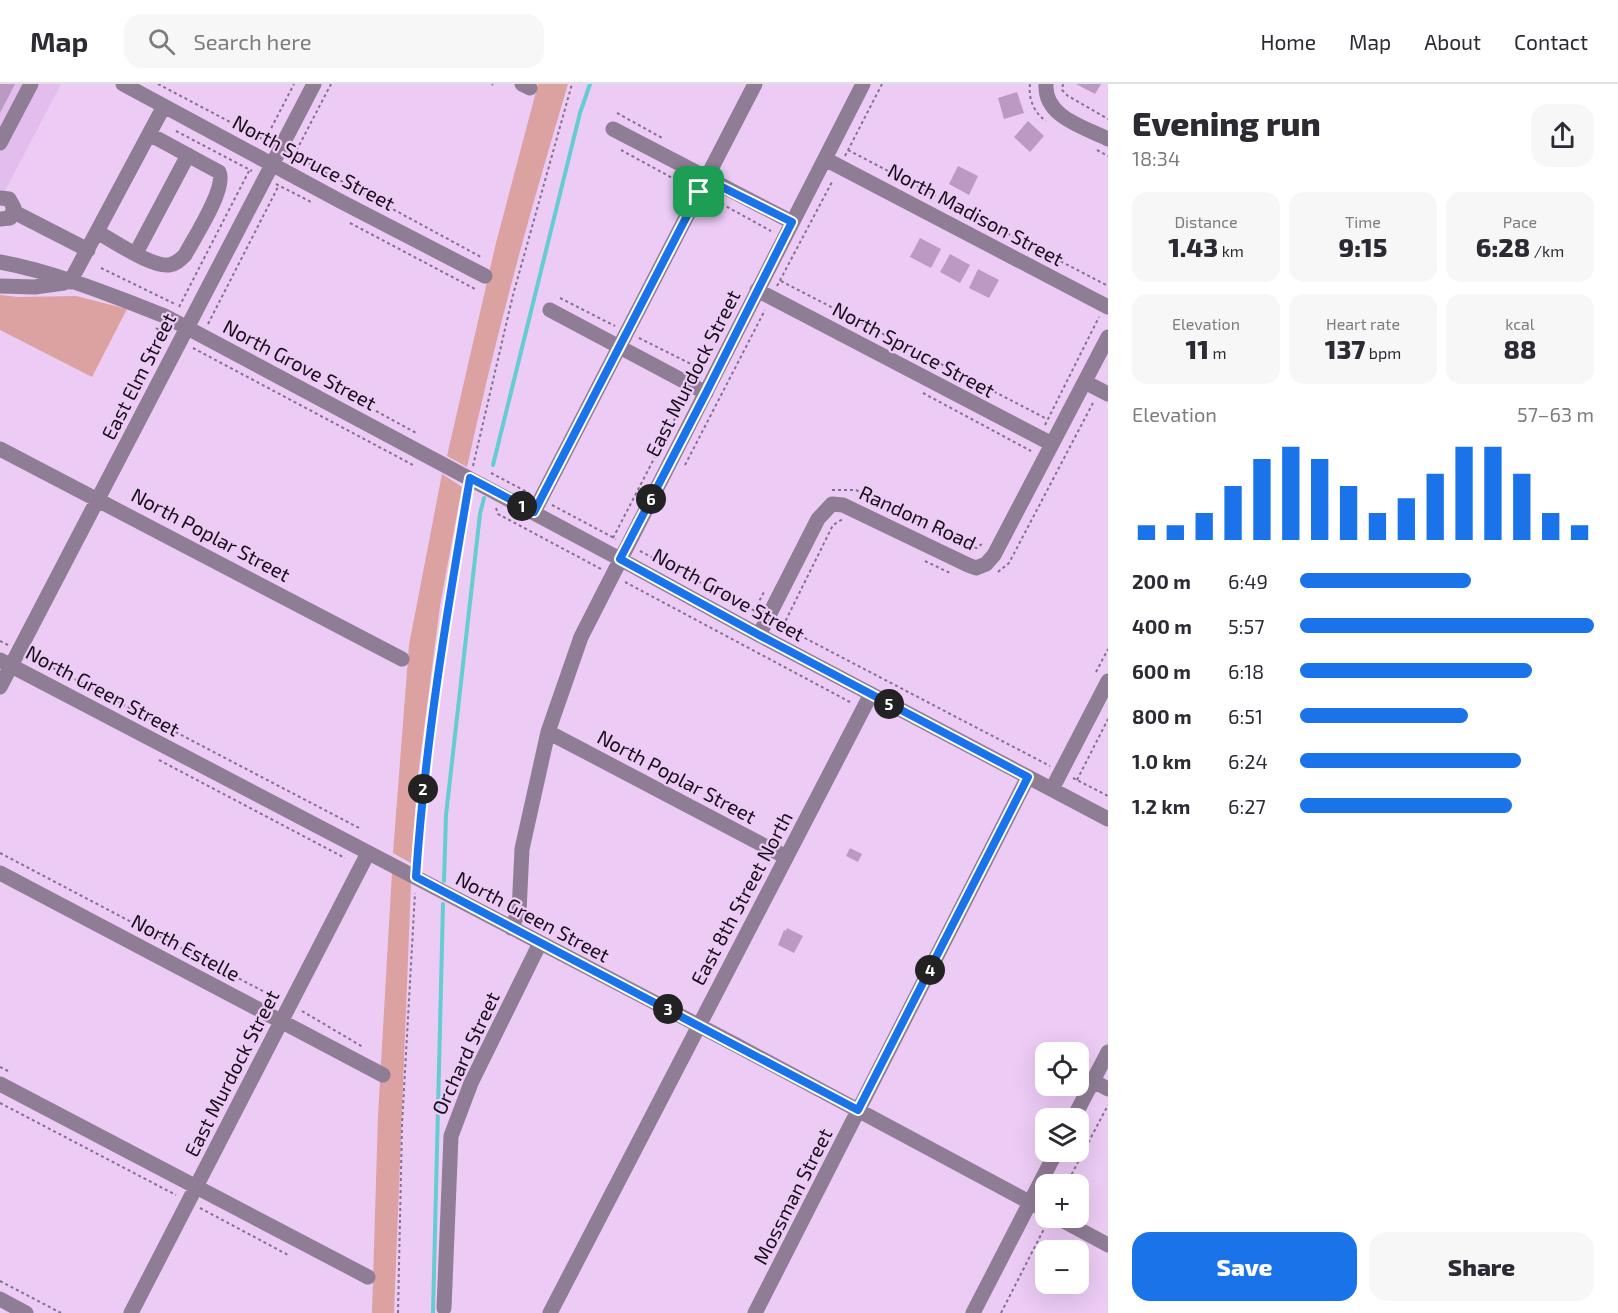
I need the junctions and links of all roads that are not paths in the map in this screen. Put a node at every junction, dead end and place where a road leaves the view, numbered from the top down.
1 (31, 84) edge
2 (123, 84) edge
3 (314, 84) edge
4 (755, 84) edge
5 (863, 84) edge
6 (1046, 84) edge
7 (164, 105) junction
8 (613, 129) dead end
9 (149, 134) junction
10 (1108, 139) edge
11 (0, 143) edge
12 (188, 155) junction
13 (825, 159) junction
14 (272, 164) junction
15 (706, 179) junction
16 (0, 198) edge
17 (14, 212) junction
18 (0, 219) edge
19 (792, 222) junction
20 (97, 232) junction
21 (88, 250) junction
22 (136, 253) junction
23 (0, 262) edge
24 (485, 276) dead end
25 (70, 282) junction
26 (0, 286) edge
27 (764, 294) junction
28 (1106, 306) edge
29 (550, 310) dead end
30 (190, 322) junction
31 (1108, 337) edge
32 (620, 347) junction
33 (1085, 382) junction
34 (1104, 392) edge
35 (706, 393) junction
36 (1045, 440) junction
37 (0, 449) edge
38 (98, 499) junction
39 (537, 506) junction
40 (626, 562) junction
41 (759, 635) junction
42 (402, 658) dead end
43 (6, 663) edge
44 (1108, 681) edge
45 (0, 687) edge
46 (871, 694) junction
47 (548, 732) junction
48 (1028, 777) junction
49 (1052, 789) junction
50 (1108, 819) edge
51 (368, 853) junction
52 (786, 857) junction
53 (0, 873) edge
54 (511, 928) junction
55 (540, 943) junction
56 (282, 1021) junction
57 (699, 1025) junction
58 (1107, 1055) edge
59 (383, 1076) dead end
60 (1093, 1081) junction
61 (0, 1084) edge
62 (1108, 1089) edge
63 (1079, 1108) edge
64 (858, 1110) junction
65 (1051, 1162) edge
66 (196, 1187) junction
67 (1030, 1203) junction
68 (1035, 1206) edge
69 (1077, 1228) edge
70 (1108, 1245) edge
71 (368, 1277) dead end
72 (0, 1299) edge
73 (445, 1301) dead end
74 (26, 1313) edge
75 (131, 1313) edge
76 (550, 1313) edge
77 (756, 1313) edge
78 (973, 1313) edge

1 - 11 street
2 - 7 street, North Spruce Street
3 - 14 street, East Elm Street
4 - 15 street
5 - 13 street, East Murdock Street
6 - 10 street
7 - 9 street
7 - 14 street, North Spruce Street
8 - 15 street
9 - 12 street
9 - 20 street
12 - 22 street
12 - 22 street
13 - 19 street, East Murdock Street
13 - 28 street, North Madison Street
14 - 24 street, North Spruce Street
14 - 30 street, East Elm Street
15 - 19 street
15 - 32 street
16 - 17 street
17 - 18 street
17 - 21 street
19 - 27 street, East Murdock Street
20 - 21 street
20 - 22 street
21 - 25 street
23 - 25 street, North Grove Street
25 - 26 street, North Grove Street
25 - 30 street, North Grove Street
27 - 35 street, East Murdock Street
27 - 36 street, North Spruce Street
29 - 32 street
30 - 38 street, East Elm Street
30 - 39 street, North Grove Street
31 - 33 street, Random Road
32 - 35 street
32 - 39 street
33 - 34 street
33 - 36 street, Random Road
35 - 40 street, East Murdock Street
36 - 41 street, Random Road
37 - 38 street, North Poplar Street
38 - 42 street, North Poplar Street
38 - 43 street, East Elm Street
39 - 40 street, North Grove Street
40 - 41 street, North Grove Street
40 - 47 street, East Murdock Street
41 - 46 street, North Grove Street
43 - 45 street, East Elm Street
43 - 51 street, North Green Street
44 - 49 street
46 - 48 street, North Grove Street
46 - 52 street, East 8th Street North
47 - 52 street, North Poplar Street
47 - 54 street, East Murdock Street
48 - 49 street, North Grove Street
48 - 64 street, Mossman Street
49 - 50 street, North Grove Street
51 - 54 street, North Green Street
51 - 56 street, East Murdock Street
52 - 57 street, East 8th Street North
53 - 56 street, North Estelle
54 - 55 street, North Green Street
55 - 57 street, North Green Street
55 - 73 street, Orchard Street
56 - 59 street, North Estelle
56 - 66 street, East Murdock Street
57 - 64 street, North Green Street
57 - 76 street, East 8th Street North
58 - 60 street
60 - 62 street
60 - 63 street
61 - 66 street
64 - 67 street, North Green Street
64 - 77 street, Mossman Street
65 - 67 street
66 - 71 street
66 - 75 street, East Murdock Street
67 - 68 street, North Green Street
67 - 78 street
69 - 70 street
72 - 74 street

